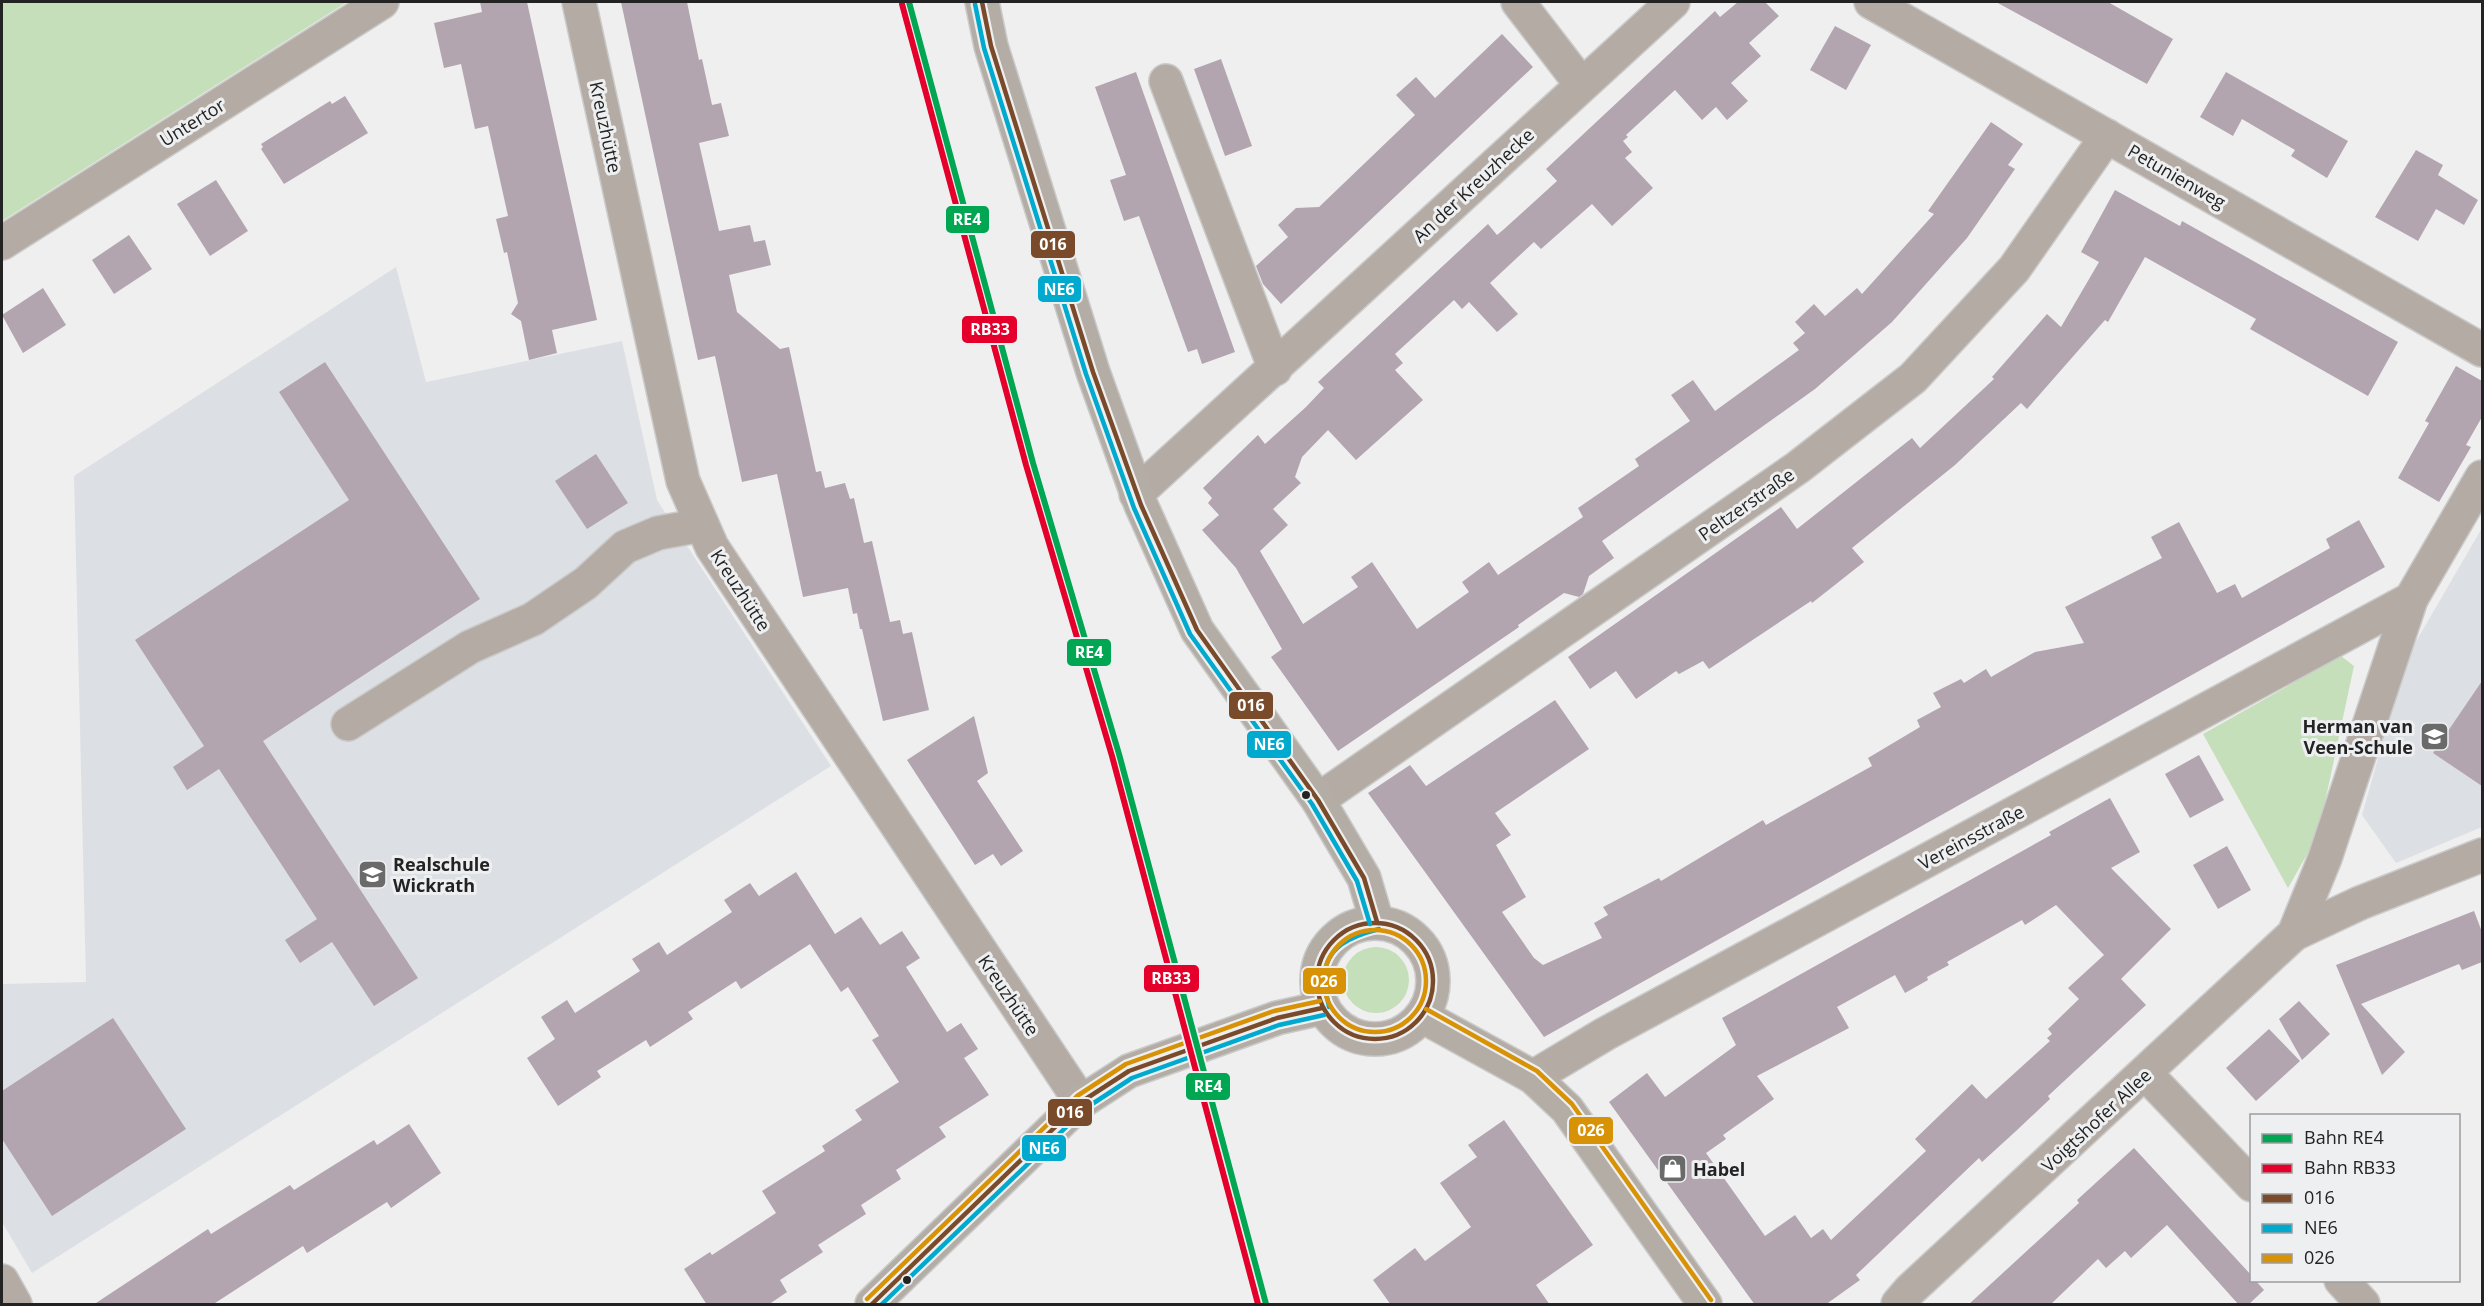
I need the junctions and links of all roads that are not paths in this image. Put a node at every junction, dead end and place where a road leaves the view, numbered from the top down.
1 (382, 2) edge
2 (579, 2) edge
3 (982, 2) edge
4 (1518, 2) edge
5 (1673, 2) edge
6 (1871, 2) edge
7 (1166, 81) dead end
8 (1581, 84) junction
9 (2107, 136) junction
10 (2, 243) edge
11 (2482, 350) edge
12 (1275, 369) junction
13 (2482, 477) edge
14 (1136, 494) junction
15 (702, 525) junction
16 (2411, 599) junction
17 (348, 724) dead end
18 (1318, 800) junction
19 (2482, 855) edge
20 (1377, 922) junction
21 (2294, 934) junction
22 (1322, 1008) junction
23 (1422, 1016) junction
24 (2146, 1074) junction
25 (1533, 1077) junction
26 (1081, 1102) junction
27 (2250, 1183) edge
28 (2, 1281) edge
29 (2342, 1282) edge
30 (15, 1305) edge
31 (872, 1305) edge
32 (1705, 1305) edge
33 (1898, 1305) edge
34 (2363, 1305) edge

1 - 10 street, Untertor
2 - 15 street, Kreuzhütte
3 - 14 main road
4 - 8 street
5 - 8 street, An der Kreuzhecke
6 - 9 street, Petunienweg
7 - 12 street
8 - 12 street, An der Kreuzhecke
9 - 11 street, Petunienweg
9 - 18 street, Peltzerstraße
12 - 14 street, An der Kreuzhecke
13 - 16 street, Voigtshofer Allee
14 - 18 main road
15 - 17 street
15 - 26 street, Kreuzhütte
16 - 21 street, Voigtshofer Allee
16 - 25 street, Vereinsstraße
18 - 20 main road
19 - 21 street, Voigtshofer Allee
20 - 22 main road
20 - 23 main road
21 - 24 street, Voigtshofer Allee
22 - 23 main road
22 - 26 main road
23 - 25 main road
24 - 27 street
24 - 33 street, Voigtshofer Allee
25 - 32 main road
26 - 31 main road
28 - 30 street
29 - 34 street

